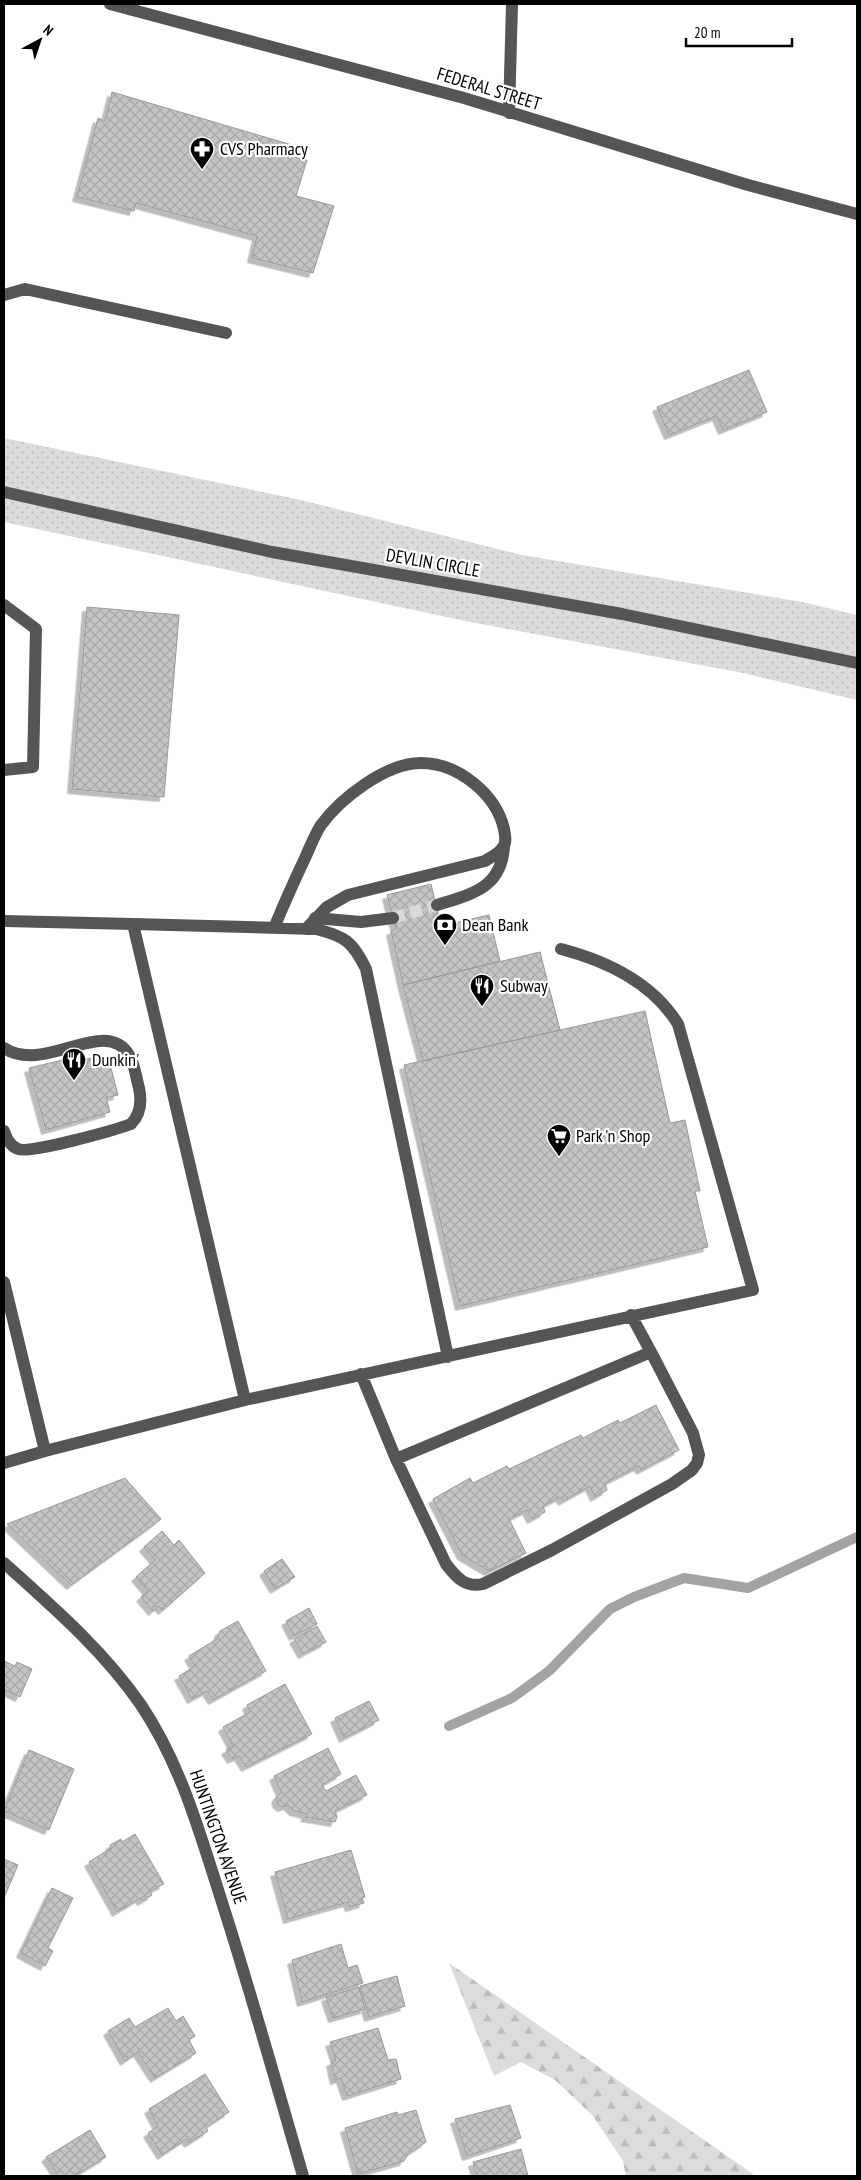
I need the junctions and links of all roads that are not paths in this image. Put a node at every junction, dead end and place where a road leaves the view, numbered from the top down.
1 (110, 4) edge
2 (512, 4) edge
3 (509, 113) junction
4 (857, 214) edge
5 (4, 295) edge
6 (226, 333) dead end
7 (4, 492) edge
8 (4, 605) edge
9 (857, 663) edge
10 (4, 770) edge
11 (504, 847) junction
12 (437, 905) tunnel mouth
13 (315, 918) junction
14 (393, 918) tunnel mouth
15 (4, 921) edge
16 (133, 924) junction
17 (274, 928) junction
18 (306, 929) junction
19 (560, 949) dead end
20 (4, 1048) edge
21 (4, 1131) edge
22 (4, 1282) edge
23 (630, 1315) junction
24 (651, 1352) junction
25 (448, 1357) junction
26 (361, 1374) junction
27 (245, 1400) junction
28 (45, 1450) junction
29 (396, 1459) junction
30 (4, 1463) edge
31 (4, 1564) edge
32 (302, 2176) edge

1 - 3 street, FEDERAL STREET
2 - 3 street
3 - 4 street, FEDERAL STREET
5 - 6 street
7 - 9 street, DEVLIN CIRCLE
8 - 10 street
11 - 12 street
11 - 13 street
11 - 17 street
13 - 14 street
13 - 18 street
15 - 16 street
16 - 17 street
16 - 27 street
17 - 18 street
18 - 25 street
19 - 23 street
20 - 21 street
22 - 28 street
23 - 24 street
23 - 25 street
24 - 29 street
24 - 29 street
25 - 26 street
26 - 27 street
26 - 29 street
27 - 28 street
28 - 30 street
31 - 32 street, HUNTINGTON AVENUE

